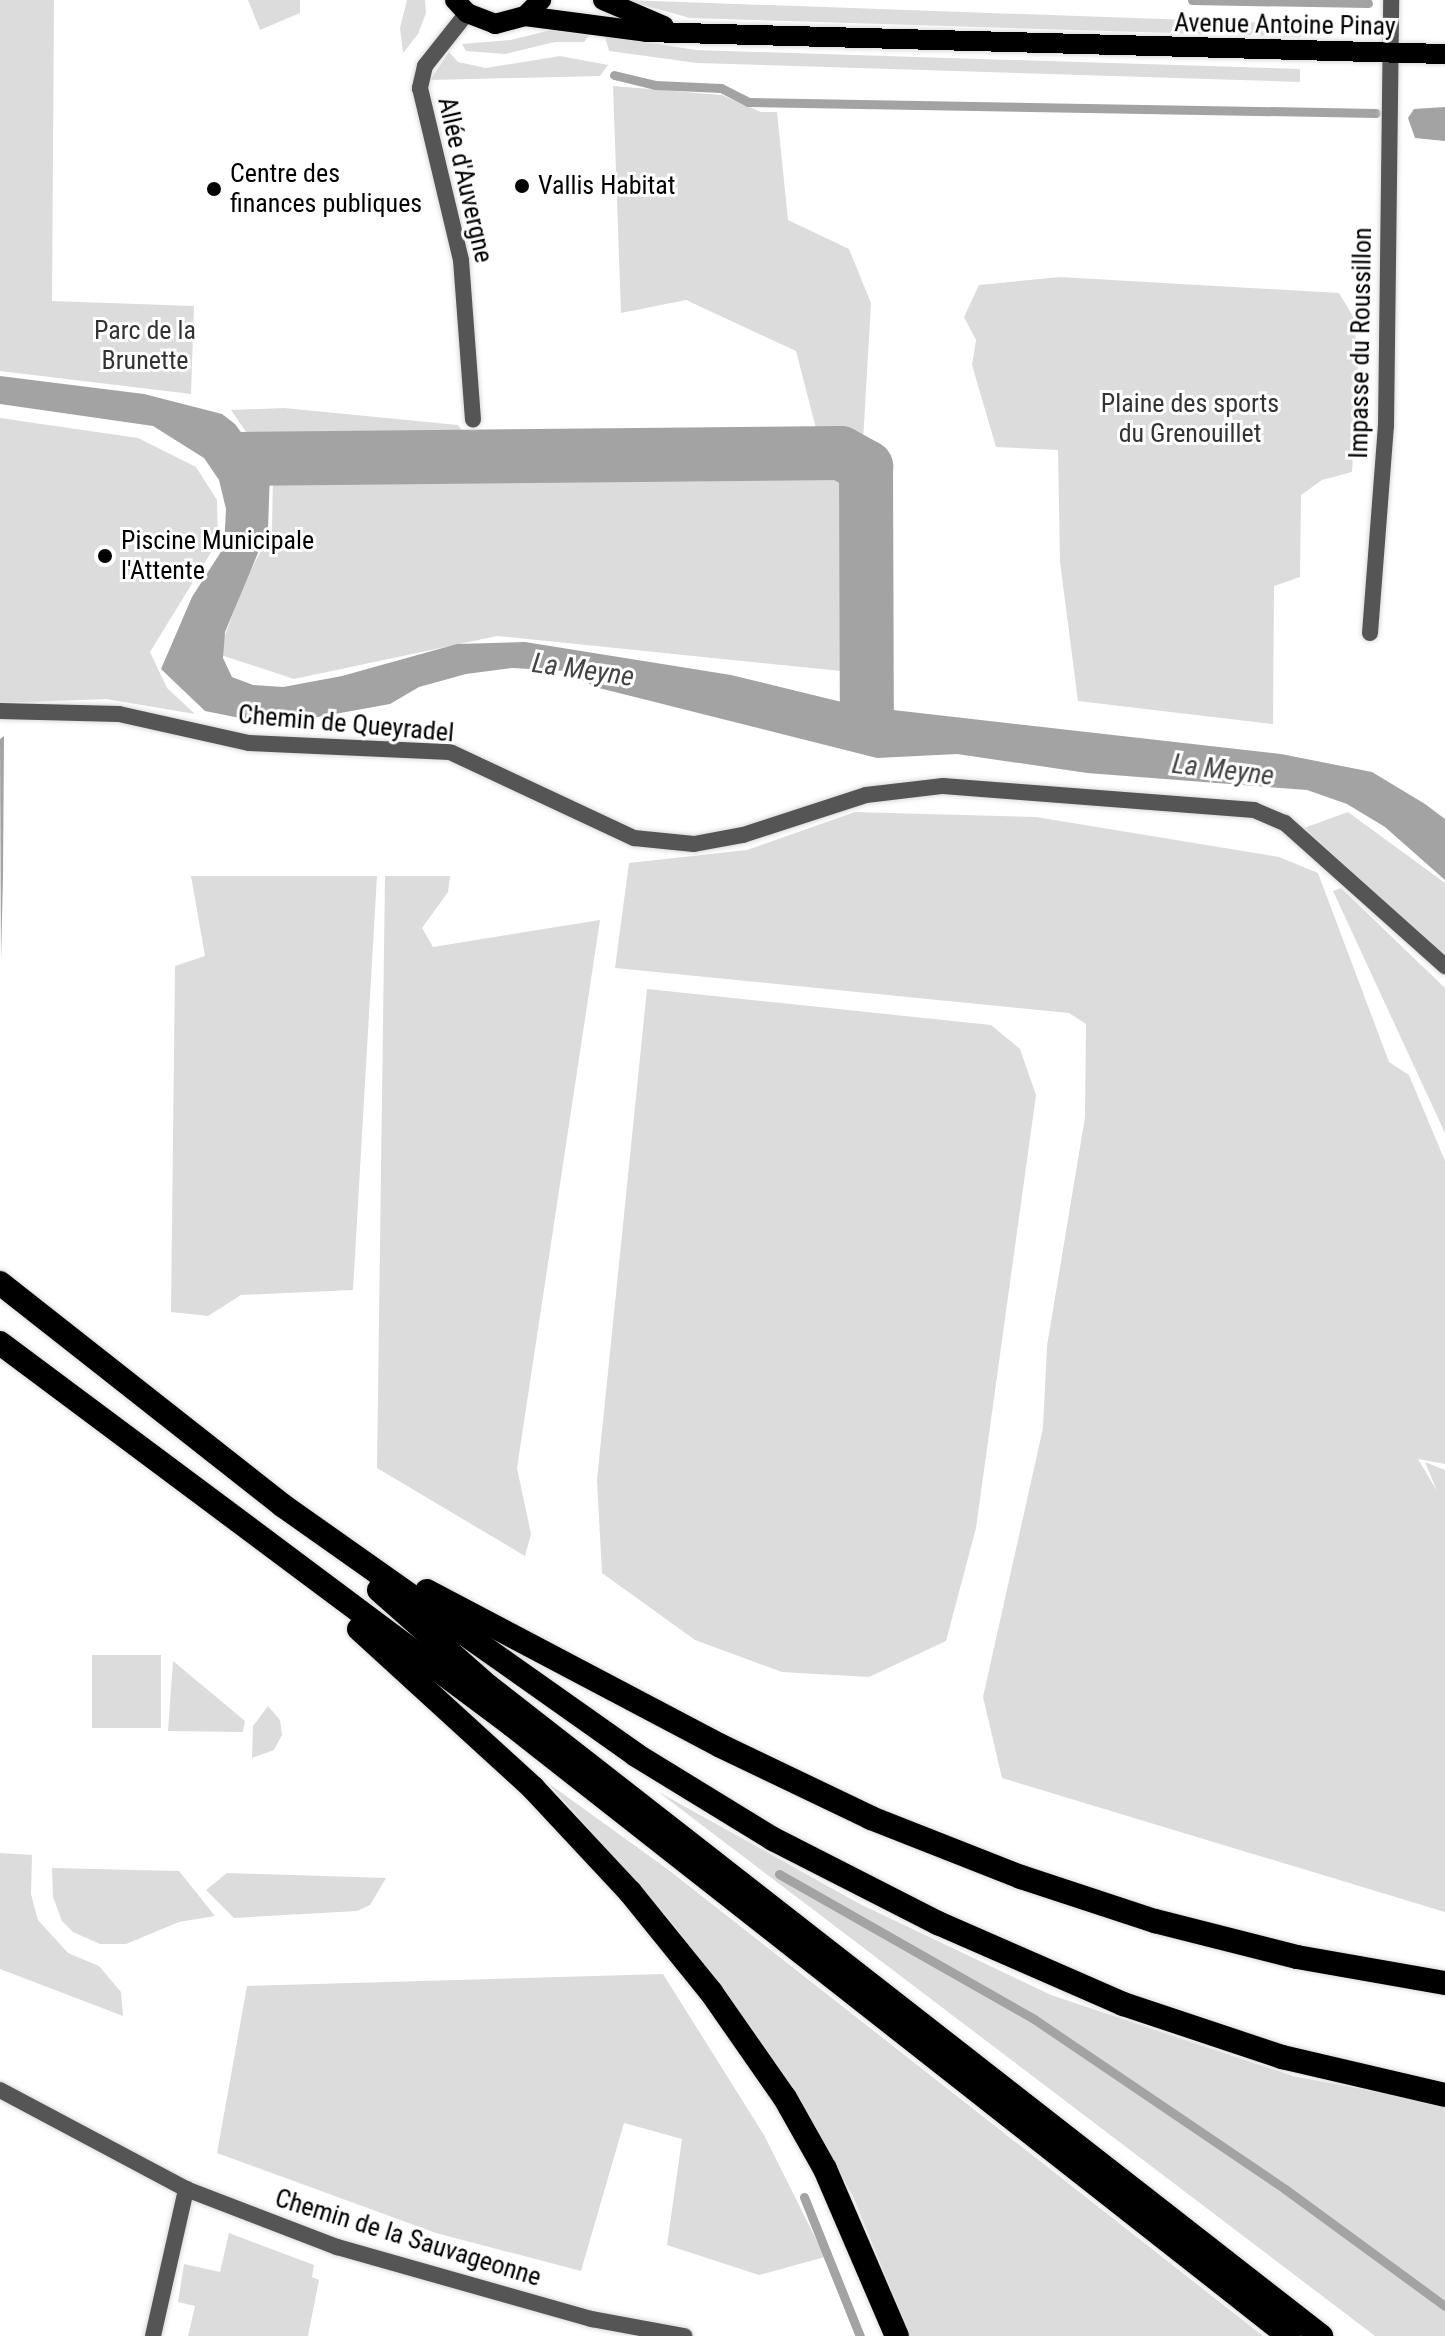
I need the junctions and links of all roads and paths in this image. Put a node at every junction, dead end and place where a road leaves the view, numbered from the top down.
1 (541, 0) edge
2 (603, 0) edge
3 (1391, 0) edge
4 (461, 6) edge
5 (525, 16) junction
6 (691, 34) junction
7 (1390, 54) junction
8 (1445, 54) edge
9 (473, 420) dead end
10 (1370, 633) dead end
11 (0, 711) edge
12 (1445, 966) edge
13 (0, 1283) edge
14 (0, 1343) edge
15 (282, 1505) junction
16 (333, 1541) junction
17 (262, 1542) junction
18 (1445, 1983) edge
19 (0, 2090) edge
20 (1445, 2095) edge
21 (186, 2189) junction
22 (153, 2336) edge
23 (684, 2336) edge
24 (897, 2336) edge
25 (1289, 2336) edge
26 (1321, 2336) edge

1 - 5 main road
2 - 6 main road, Avenue Antoine Pinay
3 - 7 street, Impasse du Roussillon
4 - 5 main road, Avenue Antoine Pinay
4 - 9 street, Allée d'Auvergne
5 - 6 main road, Avenue Antoine Pinay
6 - 7 main road, Avenue Antoine Pinay
7 - 8 main road, Avenue Antoine Pinay
7 - 10 street, Impasse du Roussillon
11 - 12 street, Chemin de Queyradel
13 - 15 highway
14 - 17 highway
15 - 16 highway
15 - 26 highway
16 - 18 highway
16 - 20 highway
17 - 24 highway
17 - 25 highway
19 - 21 street, Chemin de la Sauvageonne
21 - 22 street
21 - 23 street, Chemin de la Sauvageonne

